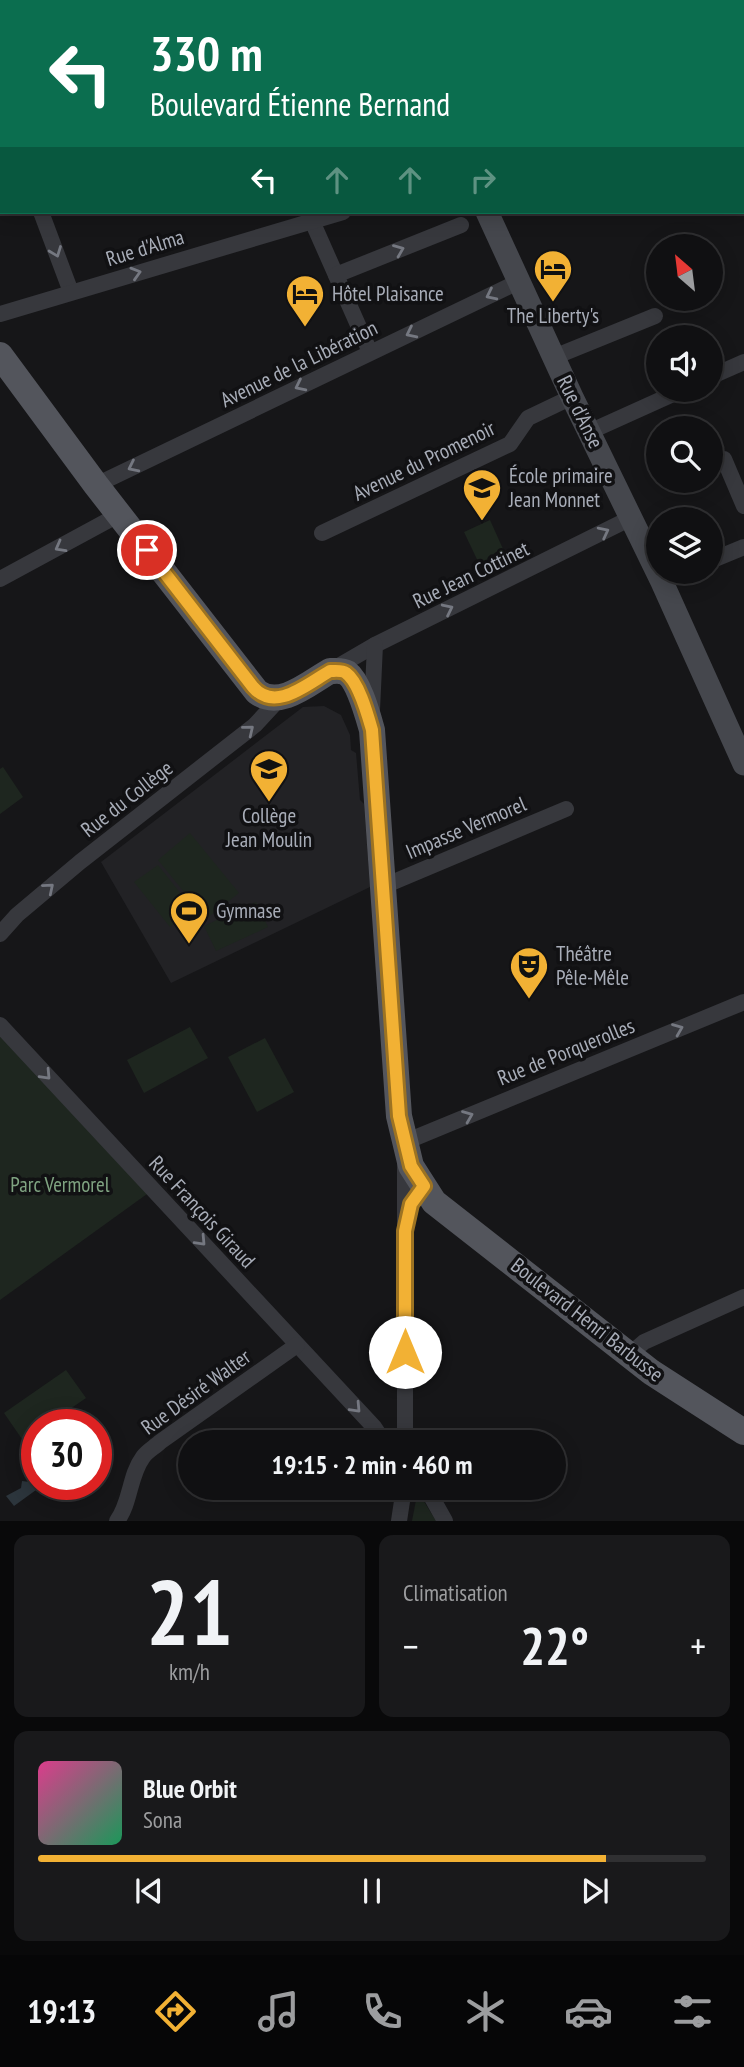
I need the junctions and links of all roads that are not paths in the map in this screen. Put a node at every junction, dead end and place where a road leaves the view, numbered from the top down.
1 (42, 214) edge
2 (336, 214) edge
3 (488, 214) edge
4 (312, 221) junction
5 (461, 225) dead end
6 (336, 275) junction
7 (520, 281) junction
8 (71, 292) junction
9 (0, 313) edge
10 (655, 316) dead end
11 (370, 352) junction
12 (0, 355) edge
13 (554, 357) junction
14 (744, 362) edge
15 (723, 371) edge
16 (572, 397) junction
17 (655, 402) edge
18 (589, 432) junction
19 (724, 459) dead end
20 (96, 485) junction
21 (744, 506) edge
22 (120, 514) junction
23 (632, 518) junction
24 (322, 533) dead end
25 (744, 547) edge
26 (646, 548) edge
27 (723, 556) edge
28 (0, 579) edge
29 (663, 584) edge
30 (375, 645) junction
31 (330, 671) junction
32 (280, 698) junction
33 (372, 730) junction
34 (744, 764) edge
35 (566, 808) dead end
36 (384, 886) junction
37 (0, 934) edge
38 (744, 1002) edge
39 (0, 1025) edge
40 (405, 1142) junction
41 (429, 1194) junction
42 (405, 1231) junction
43 (744, 1297) edge
44 (297, 1345) junction
45 (629, 1355) junction
46 (374, 1427) junction
47 (376, 1430) edge
48 (378, 1430) edge
49 (405, 1430) edge
50 (744, 1432) edge
51 (402, 1500) edge
52 (432, 1500) edge
53 (117, 1521) edge
54 (399, 1521) edge
55 (445, 1521) edge

1 -> 8 street
2 - 4 street, Rue d'Alma
3 - 7 main road, Rue d'Anse
4 - 6 street
8 -> 4 street, Rue d'Alma
6 -> 5 street
6 - 11 street
7 -> 11 street, Avenue de la Libération
7 - 13 main road, Rue d'Anse
8 - 9 street, Rue d'Alma
10 - 13 street
11 -> 20 street, Avenue de la Libération
12 - 20 main road
13 - 16 main road, Rue d'Anse
14 - 15 street
16 - 18 main road, Rue d'Anse
16 - 24 street, Avenue du Promenoir
17 - 18 street
18 - 23 main road, Rue d'Anse
19 - 21 street
20 - 22 main road
22 -> 28 street
22 - 32 main road
23 - 26 main road, Rue d'Anse
30 -> 23 street, Rue Jean Cottinet
25 - 27 street
29 - 34 main road, Rue d'Anse
30 - 31 street, Rue Jean Cottinet
30 - 33 street
31 - 32 main road
31 - 33 main road
37 -> 32 street, Rue du Collège
33 - 36 main road
35 - 36 street, Impasse Vermorel
36 - 40 main road
40 -> 38 street, Rue de Porquerolles
39 -> 44 street, Rue François Giraud
40 - 41 main road
40 - 42 street
41 - 42 street
41 - 45 main road, Boulevard Henri Barbusse
42 - 49 street
43 - 45 street
44 -> 46 street, Rue François Giraud
44 - 53 street, Rue Désiré Walter
45 - 50 main road, Boulevard Henri Barbusse
46 - 47 street, Rue François Giraud
46 - 48 street, Rue François Giraud
51 - 54 street
52 - 55 street

